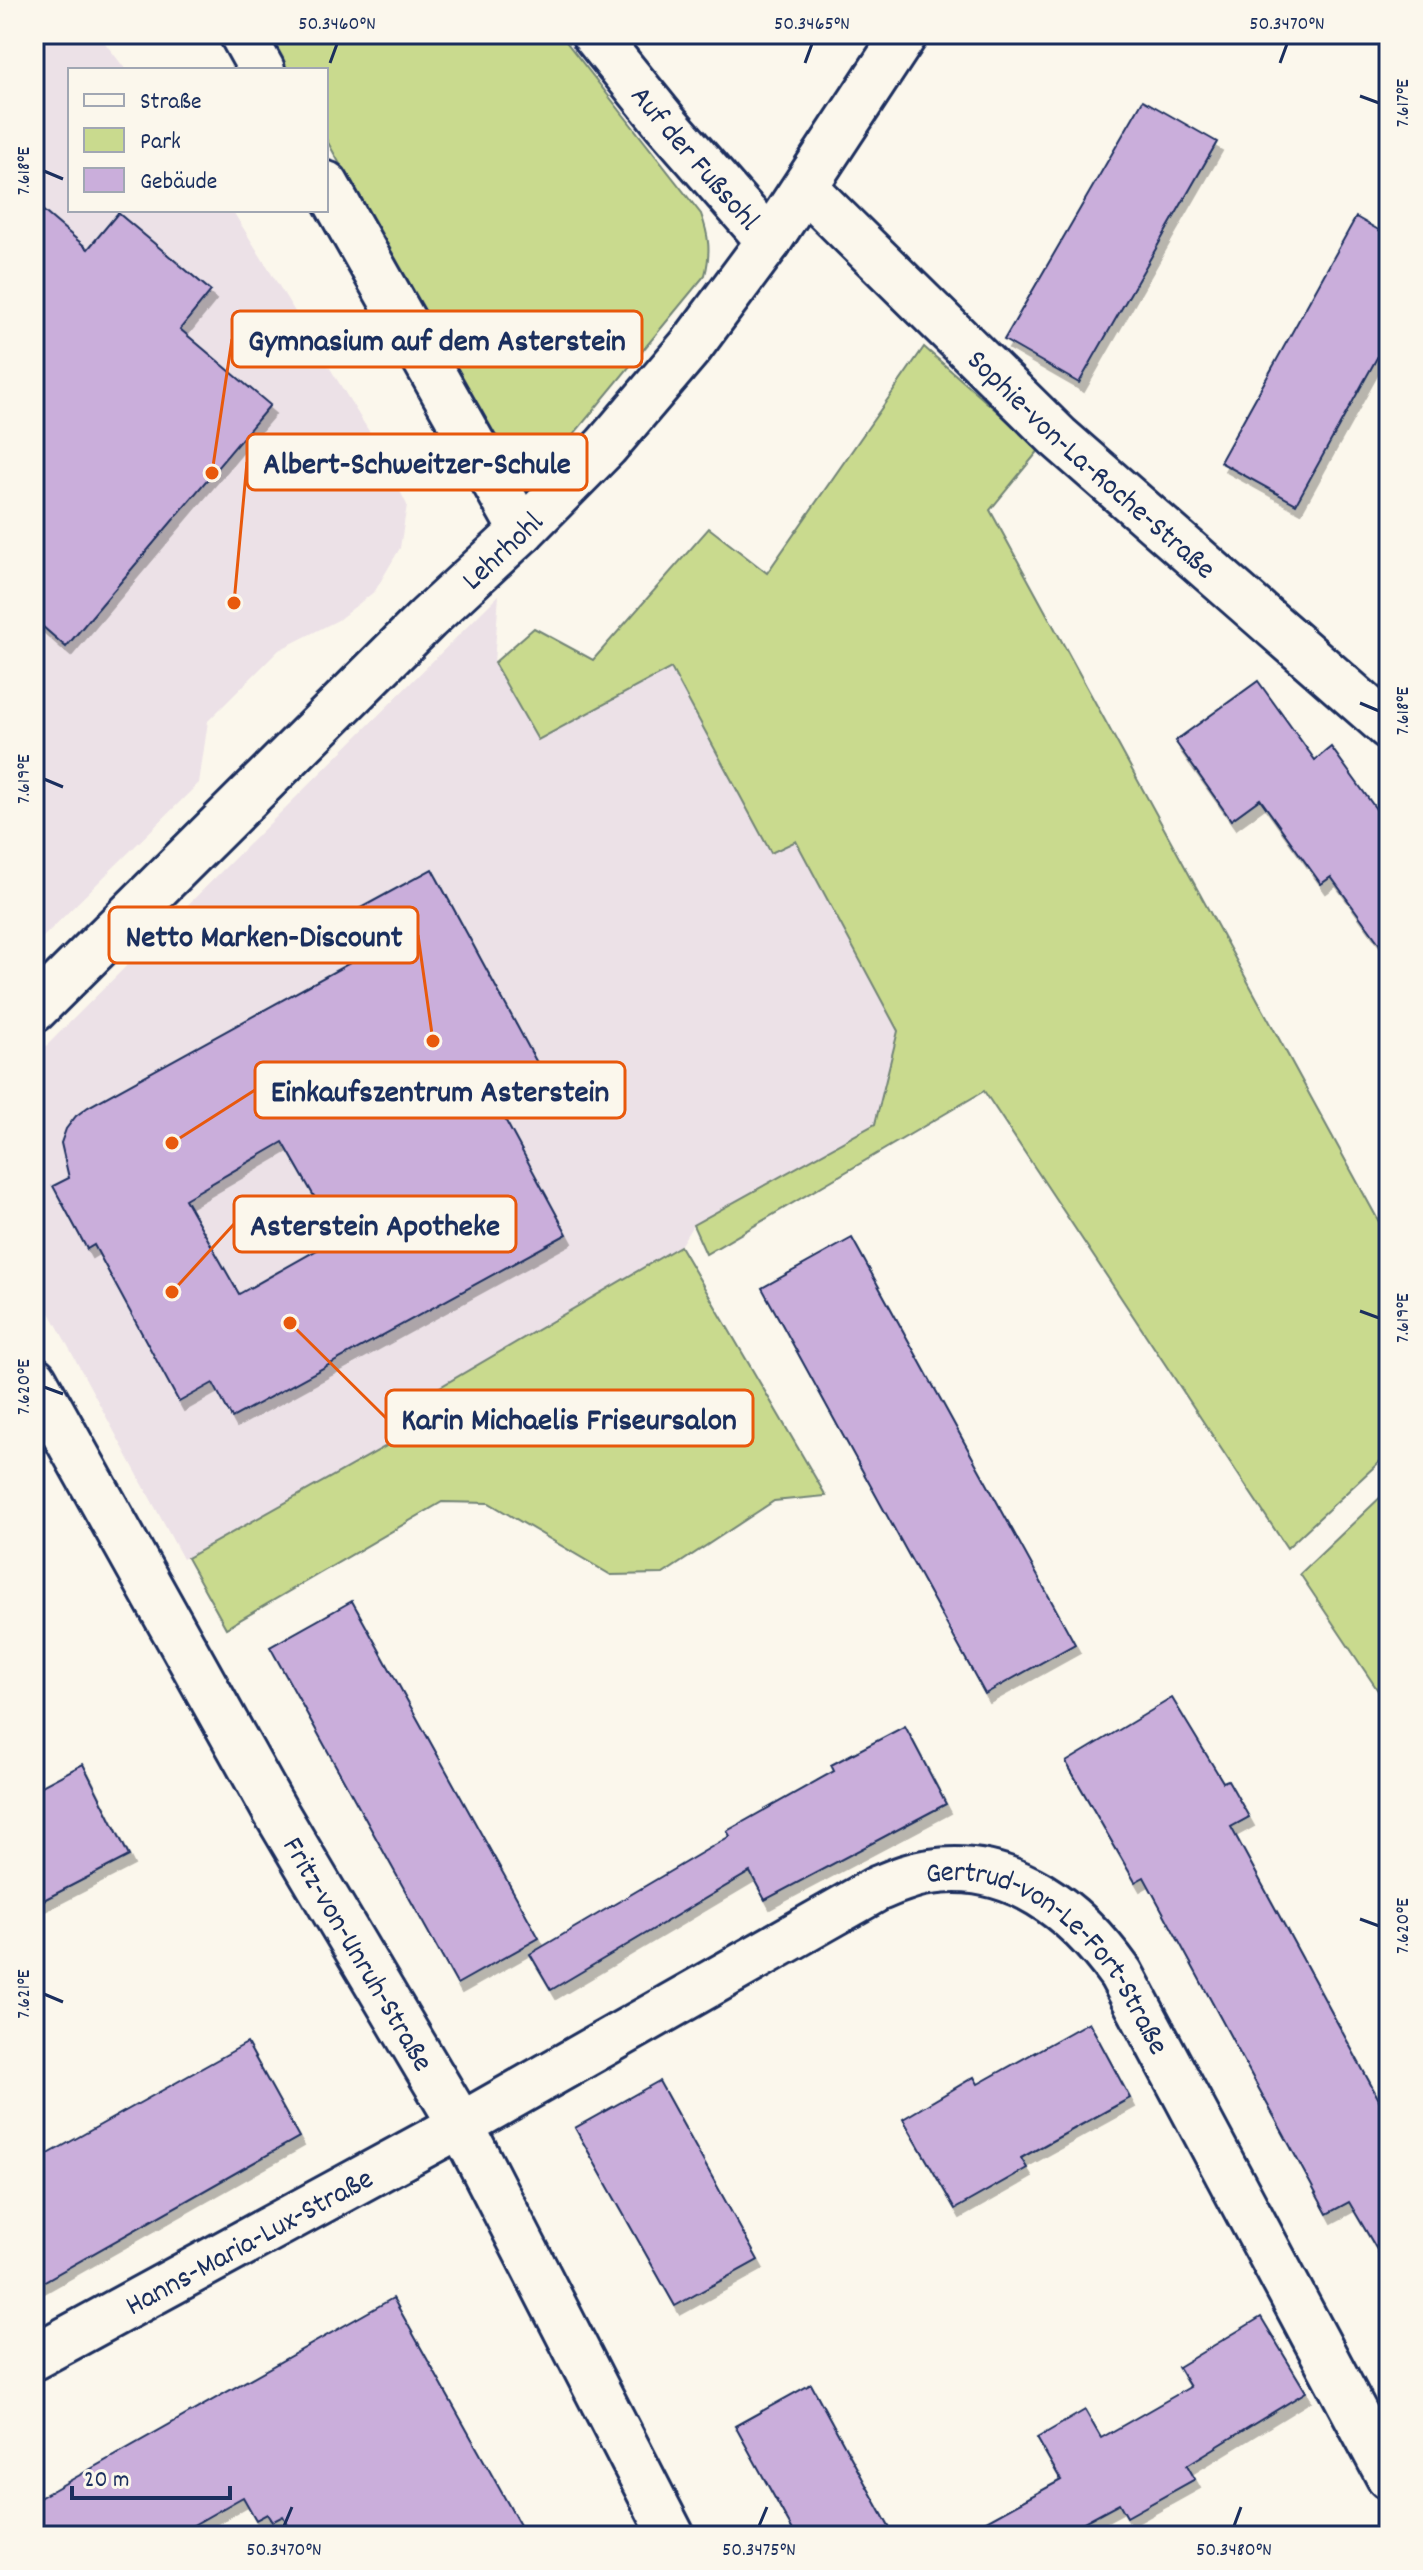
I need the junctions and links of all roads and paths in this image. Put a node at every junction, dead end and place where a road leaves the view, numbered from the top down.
1 (242, 34) edge
2 (594, 34) edge
3 (905, 34) edge
4 (261, 68) edge
5 (328, 188) edge
6 (805, 188) junction
7 (769, 241) junction
8 (522, 531) junction
9 (1389, 727) edge
10 (34, 1010) edge
11 (34, 1379) edge
12 (461, 2125) junction
13 (34, 2357) edge
14 (1389, 2477) edge
15 (672, 2536) edge

1 - 4 street
2 - 7 street, Auf der Fußsohl
3 - 6 street, Lehrhohl
5 - 8 street
6 - 7 street, Lehrhohl
6 - 9 street, Sophie-von-La-Roche-Straße
7 - 8 street, Lehrhohl
8 - 10 street, Lehrhohl
11 - 12 street, Fritz-von-Unruh-Straße
12 - 13 street, Hanns-Maria-Lux-Straße
12 - 14 street, Gertrud-von-Le-Fort-Straße
12 - 15 street, Fritz-von-Unruh-Straße

